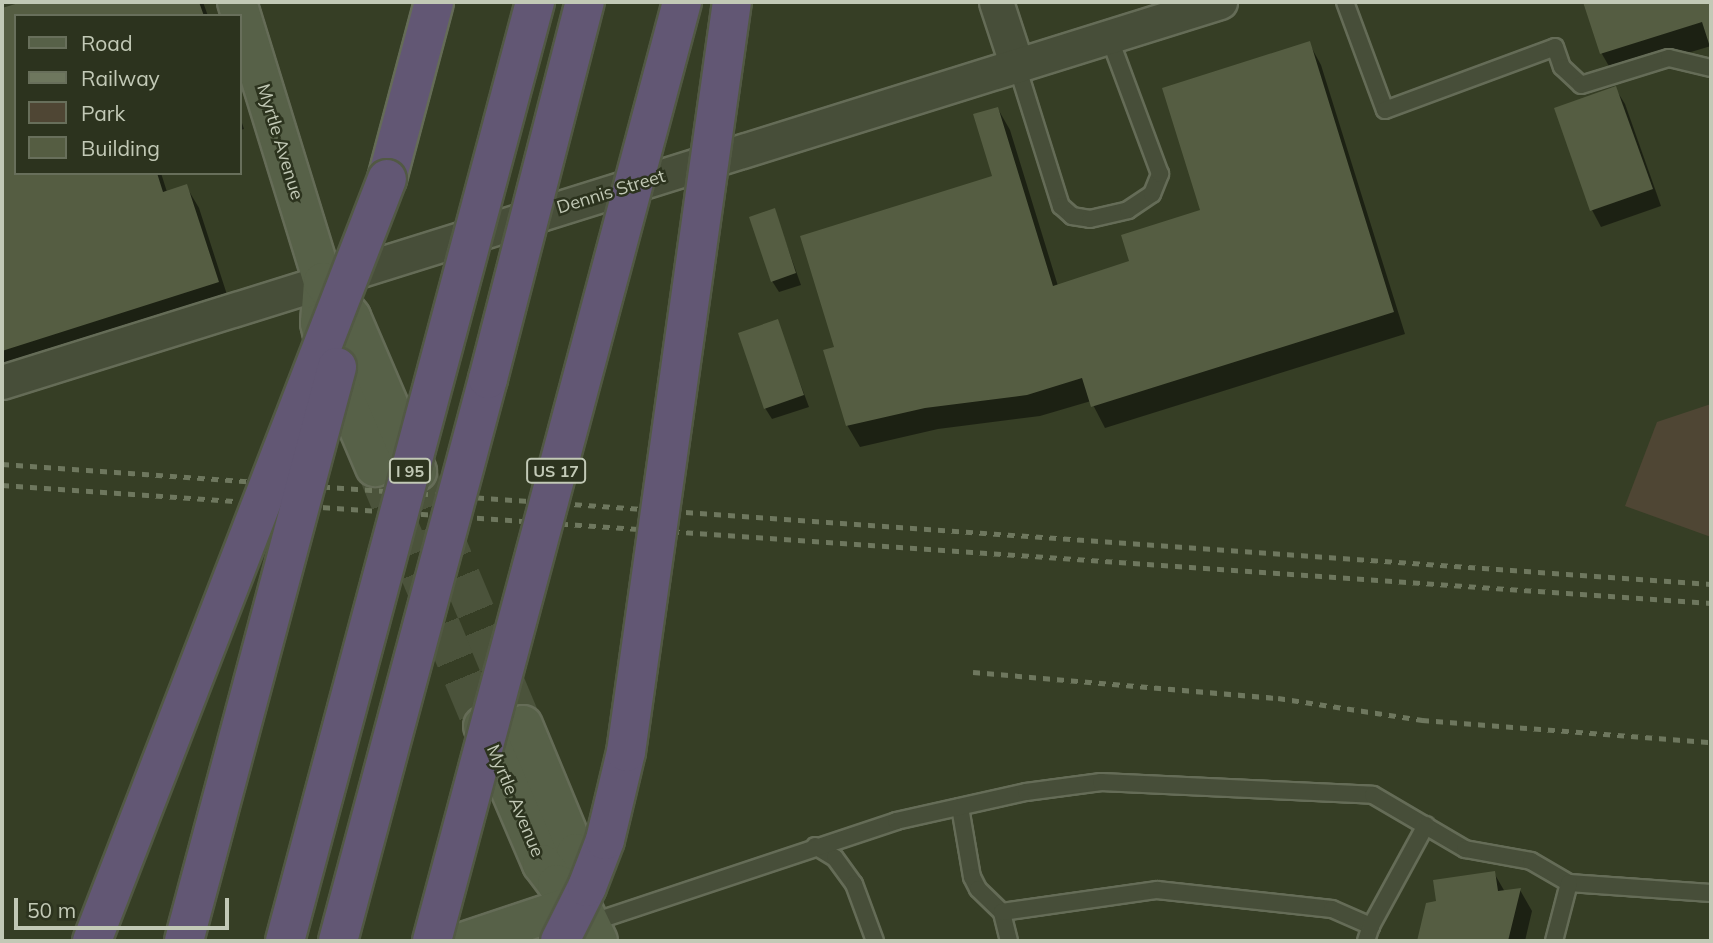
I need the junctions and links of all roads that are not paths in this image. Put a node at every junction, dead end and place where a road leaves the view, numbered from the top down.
1 (434, 2) edge
2 (535, 2) edge
3 (585, 2) edge
4 (682, 2) edge
5 (733, 2) edge
6 (996, 2) edge
7 (1220, 2) edge
8 (1345, 2) edge
9 (242, 18) edge
10 (1109, 37) junction
11 (1017, 66) junction
12 (1711, 68) edge
13 (387, 179) junction
14 (323, 282) junction
15 (2, 382) edge
16 (375, 467) tunnel mouth
17 (417, 471) tunnel mouth
18 (523, 725) tunnel mouth
19 (483, 726) tunnel mouth
20 (960, 807) junction
21 (1426, 825) junction
22 (816, 846) junction
23 (1569, 883) junction
24 (1711, 893) edge
25 (1002, 912) junction
26 (582, 927) edge
27 (1369, 934) edge
28 (92, 941) edge
29 (184, 941) edge
30 (285, 941) edge
31 (338, 941) edge
32 (432, 941) edge
33 (466, 941) edge
34 (875, 941) edge
35 (1009, 941) edge
36 (1554, 941) edge

1 - 13 highway
2 - 30 highway, I 95, bridge
3 - 31 highway, bridge
4 - 32 highway, US 17, bridge
5 - 26 highway, bridge
6 - 11 street
7 - 10 street, Dennis Street
8 - 12 lane
9 - 14 street, Myrtle Avenue
10 - 11 street, Dennis Street
10 - 11 lane
11 - 14 street, Dennis Street
13 - 28 highway, bridge
13 - 29 highway, bridge
14 - 15 street, Dennis Street
14 - 16 street, Myrtle Avenue
14 - 17 street, Myrtle Avenue
18 - 26 street, Myrtle Avenue
19 - 26 street, Myrtle Avenue
20 - 21 lane
20 - 22 lane
20 - 25 lane
21 - 23 lane
21 - 27 lane
22 - 26 lane
22 - 34 lane
23 - 24 lane
23 - 36 lane
25 - 27 lane
25 - 35 lane
26 - 33 street

